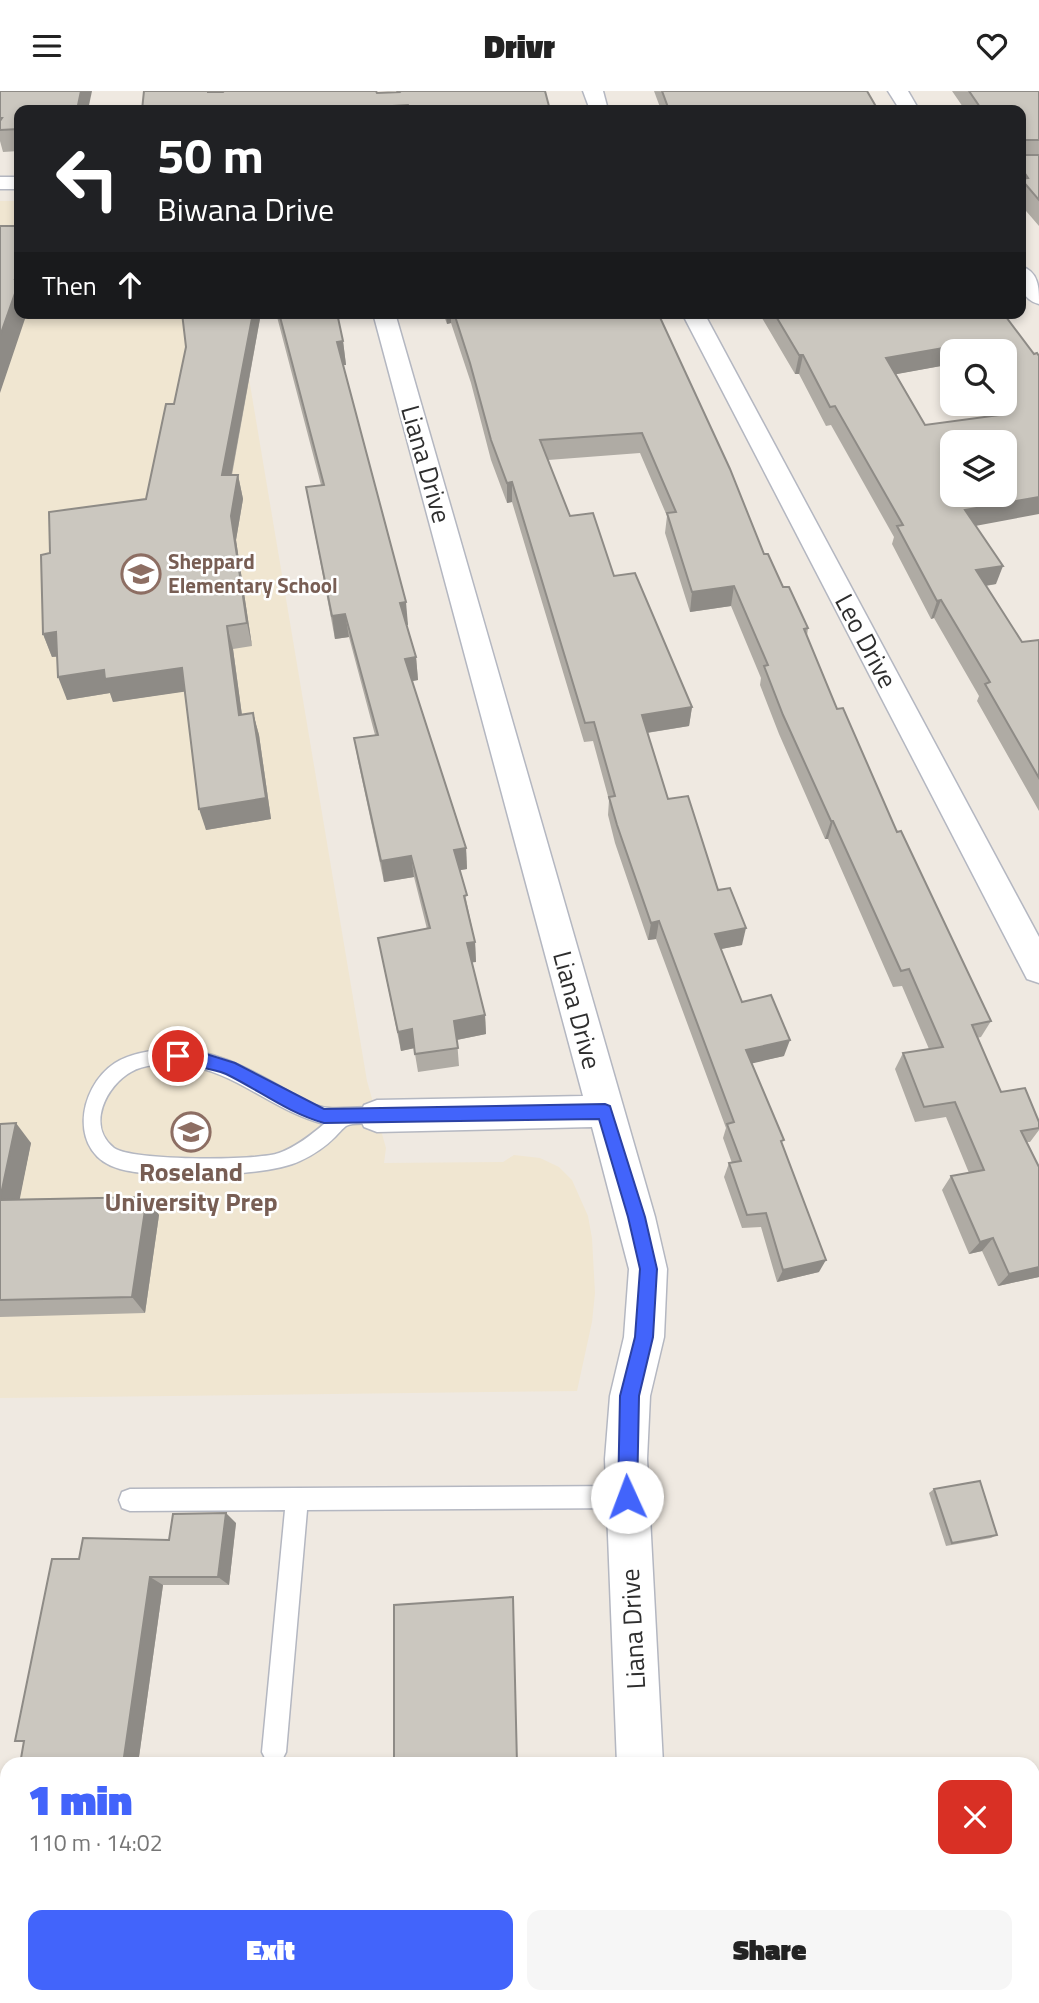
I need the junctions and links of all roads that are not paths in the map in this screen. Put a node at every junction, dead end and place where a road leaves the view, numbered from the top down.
1 (1026, 280) edge
2 (1039, 297) edge
3 (386, 319) edge
4 (695, 319) edge
5 (1039, 969) edge
6 (605, 1111) junction
7 (360, 1117) junction
8 (627, 1497) junction
9 (296, 1499) junction
10 (130, 1500) dead end
11 (274, 1752) dead end
12 (640, 1757) edge

1 - 2 street
3 - 6 street, Liana Drive
4 - 5 street, Leo Drive
6 - 7 street
6 - 8 street, Liana Drive
7 - 7 lane
8 - 9 lane
8 - 12 street, Liana Drive
9 - 10 lane
9 - 11 lane

